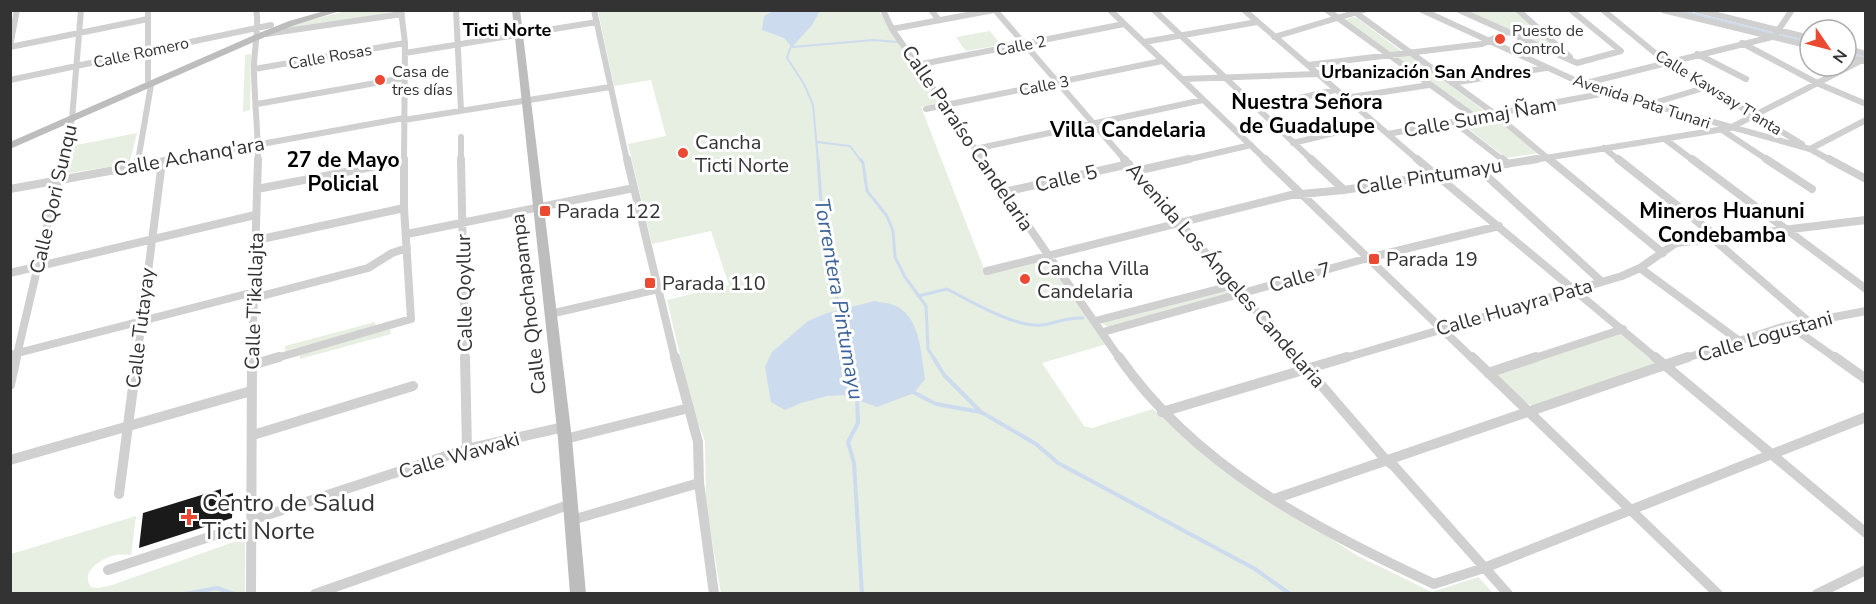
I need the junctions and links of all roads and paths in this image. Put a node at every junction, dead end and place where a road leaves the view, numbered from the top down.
1 (17, 10) edge
2 (81, 10) edge
3 (148, 10) edge
4 (256, 10) edge
5 (319, 10) edge
6 (339, 10) edge
7 (456, 10) edge
8 (516, 10) edge
9 (594, 10) edge
10 (883, 10) edge
11 (931, 10) edge
12 (995, 10) edge
13 (1110, 10) edge
14 (1154, 10) edge
15 (1244, 10) edge
16 (1327, 10) edge
17 (1364, 10) edge
18 (1422, 10) edge
19 (1459, 10) edge
20 (1518, 10) edge
21 (1572, 10) edge
22 (1603, 10) edge
23 (1664, 10) edge
24 (1697, 10) edge
25 (1792, 10) edge
26 (402, 12) edge
27 (1356, 13) junction
28 (1338, 18) junction
29 (148, 19) junction
30 (939, 20) junction
31 (597, 22) junction
32 (1257, 22) junction
33 (1124, 24) junction
34 (892, 28) junction
35 (1507, 32) junction
36 (80, 33) junction
37 (1777, 33) junction
38 (257, 34) junction
39 (519, 35) junction
40 (1180, 36) junction
41 (1798, 36) edge
42 (1274, 37) junction
43 (1488, 41) junction
44 (1798, 41) edge
45 (1144, 42) junction
46 (405, 43) junction
47 (1742, 43) junction
48 (458, 44) junction
49 (1025, 44) junction
50 (1557, 45) junction
51 (10, 47) edge
52 (1544, 48) junction
53 (147, 51) junction
54 (1409, 52) junction
55 (405, 53) junction
56 (1698, 54) junction
57 (1387, 55) junction
58 (1864, 58) edge
59 (1162, 61) junction
60 (1666, 62) junction
61 (1577, 63) junction
62 (917, 65) junction
63 (1308, 65) junction
64 (76, 67) junction
65 (1547, 68) junction
66 (254, 69) junction
67 (1317, 74) junction
68 (404, 78) junction
69 (1223, 78) junction
70 (1183, 79) junction
71 (1746, 79) dead end
72 (10, 80) edge
73 (1058, 82) junction
74 (149, 83) junction
75 (1452, 83) junction
76 (1582, 84) junction
77 (1819, 84) junction
78 (1429, 85) junction
79 (610, 87) junction
80 (1707, 87) junction
81 (1335, 90) junction
82 (1607, 93) junction
83 (1345, 98) junction
84 (1203, 100) junction
85 (527, 101) junction
86 (257, 104) junction
87 (1866, 104) edge
88 (944, 105) junction
89 (1647, 105) junction
90 (1255, 108) junction
91 (926, 109) dead end
92 (461, 111) junction
93 (1495, 114) junction
94 (1758, 116) junction
95 (72, 117) junction
96 (1474, 117) junction
97 (404, 119) junction
98 (1866, 120) edge
99 (1454, 122) junction
100 (1375, 123) junction
101 (1094, 125) junction
102 (1730, 128) junction
103 (1722, 130) junction
104 (1388, 134) junction
105 (460, 137) dead end
106 (1666, 140) junction
107 (10, 141) edge
108 (1293, 143) junction
109 (258, 144) junction
110 (1251, 145) junction
111 (10, 146) edge
112 (1604, 148) junction
113 (975, 149) junction
114 (1810, 149) junction
115 (1549, 157) junction
116 (403, 161) junction
117 (162, 162) junction
118 (1129, 164) junction
119 (1508, 164) junction
120 (137, 166) junction
121 (1478, 168) junction
122 (1136, 171) junction
123 (1436, 175) junction
124 (1866, 178) edge
125 (58, 180) junction
126 (634, 188) junction
127 (10, 189) edge
128 (257, 189) junction
129 (1812, 189) dead end
130 (1344, 190) junction
131 (1004, 192) junction
132 (1303, 195) junction
133 (404, 208) junction
134 (538, 208) junction
135 (255, 215) junction
136 (1866, 220) edge
137 (463, 222) junction
138 (1180, 222) junction
139 (1499, 226) junction
140 (1790, 231) junction
141 (407, 234) junction
142 (1714, 237) junction
143 (151, 240) junction
144 (257, 240) junction
145 (407, 248) junction
146 (1663, 253) junction
147 (1049, 256) junction
148 (1368, 258) junction
149 (37, 267) junction
150 (1640, 268) junction
151 (987, 271) dead end
152 (10, 273) edge
153 (1602, 282) junction
154 (1234, 285) junction
155 (1863, 285) edge
156 (658, 289) junction
157 (1574, 289) junction
158 (1242, 293) junction
159 (254, 295) junction
160 (1866, 311) edge
161 (550, 314) junction
162 (1095, 321) junction
163 (1808, 321) junction
164 (140, 322) junction
165 (1790, 326) junction
166 (1442, 329) junction
167 (1623, 329) junction
168 (1103, 332) junction
169 (1738, 340) junction
170 (14, 354) edge
171 (252, 364) junction
172 (1666, 365) junction
173 (1307, 369) junction
174 (1488, 373) junction
175 (1866, 379) edge
176 (10, 385) edge
177 (413, 386) dead end
178 (251, 391) junction
179 (689, 408) junction
180 (1527, 410) junction
181 (1162, 412) junction
182 (1866, 417) edge
183 (128, 425) junction
184 (564, 433) junction
185 (253, 435) junction
186 (467, 449) junction
187 (1771, 453) junction
188 (1385, 459) junction
189 (10, 460) edge
190 (699, 483) junction
191 (118, 494) dead end
192 (1274, 499) junction
193 (571, 504) junction
194 (1630, 509) junction
195 (572, 520) junction
196 (252, 521) junction
197 (1866, 533) edge
198 (1484, 568) junction
199 (108, 570) dead end
200 (1866, 570) edge
201 (251, 594) edge
202 (315, 594) edge
203 (578, 594) edge
204 (714, 594) edge
205 (1508, 594) edge
206 (1718, 594) edge
207 (1817, 594) edge

1 - 51 street
2 - 36 street, Calle Qori Sunqu
3 - 29 street
4 - 38 street, Calle T'ikallajta
5 - 38 street
6 - 38 street
7 - 48 street
8 - 39 street, Calle Qhochapampa
9 - 31 street
10 - 34 street, Calle Paraíso Candelaria
11 - 30 street
12 - 30 street
12 - 49 street, Avenida Los Ángeles Candelaria
13 - 33 street
14 - 40 street
15 - 32 street
16 - 28 street
17 - 27 street
18 - 43 street, Avenida Pata Tunari
19 - 35 street
20 - 50 street
21 - 61 street
22 - 60 street, Calle Kawsay T'anta
23 - 37 street
24 - 37 street
25 - 37 street
26 - 38 street, Calle Romero
26 - 46 street
27 - 28 street
27 - 54 street
28 - 42 street
28 - 57 street
29 - 36 street
29 - 53 street
30 - 34 street
31 - 39 street
31 - 79 street
32 - 40 street
32 - 42 street
33 - 45 street
33 - 49 street, Calle 2
34 - 62 street, Calle Paraíso Candelaria
35 - 43 street
35 - 52 street
36 - 51 street
36 - 64 street, Calle Qori Sunqu
37 - 41 street
37 - 44 street
37 - 47 street, Calle Sumaj Ñam
38 - 53 street, Calle Romero
38 - 66 street, Calle T'ikallajta
38 - 74 street
39 - 48 street
39 - 85 street, Calle Qhochapampa
40 - 45 street
40 - 69 street
42 - 63 street
43 - 54 street
43 - 65 street, Avenida Pata Tunari
45 - 59 street
46 - 55 street
46 - 66 street, Calle Rosas
47 - 56 street, Calle Sumaj Ñam
47 - 77 street
48 - 55 street
48 - 92 street
49 - 62 street, Calle 2
49 - 73 street, Avenida Los Ángeles Candelaria
50 - 52 street
50 - 61 street
52 - 61 street
53 - 64 street, Calle Romero
53 - 74 street
54 - 57 street
54 - 75 street
55 - 68 street
56 - 60 street, Calle Sumaj Ñam
56 - 71 street
57 - 63 street
57 - 78 street
58 - 77 street, Calle Pintumayu
59 - 70 street
59 - 73 street, Calle 3
60 - 76 street, Calle Sumaj Ñam
60 - 80 street, Calle Kawsay T'anta
62 - 88 street, Calle Paraíso Candelaria
63 - 67 street
64 - 72 street, Calle Romero
64 - 95 street, Calle Qori Sunqu
65 - 75 street
65 - 76 street, Avenida Pata Tunari
66 - 86 street, Calle T'ikallajta
67 - 69 street
67 - 81 street
68 - 86 street
68 - 97 street
69 - 70 street
69 - 90 street
70 - 84 street
73 - 88 street, Calle 3
73 - 101 street, Avenida Los Ángeles Candelaria
74 - 95 street
74 - 120 street
75 - 93 street
76 - 82 street, Avenida Pata Tunari
77 - 87 street
77 - 94 street, Calle Pintumayu
78 - 83 street
78 - 96 street
79 - 85 street, Calle Achanq'ara
79 - 126 street
80 - 89 street
80 - 94 street, Calle Kawsay T'anta
81 - 83 street
81 - 90 street
82 - 89 street, Avenida Pata Tunari
82 - 93 street, Calle Sumaj Ñam
83 - 100 street
84 - 101 street
84 - 110 street
85 - 92 street, Calle Achanq'ara
85 - 134 street, Calle Qhochapampa
86 - 109 street, Calle T'ikallajta
88 - 91 street, Calle 3
88 - 113 street, Calle Paraíso Candelaria
89 - 102 street, Avenida Pata Tunari
90 - 108 street
92 - 97 street, Calle Achanq'ara
93 - 96 street, Calle Sumaj Ñam
93 - 115 street
94 - 102 street, Calle Pintumayu
94 - 114 street, Calle Kawsay T'anta
95 - 107 street
95 - 111 street
95 - 125 street, Calle Qori Sunqu
96 - 99 street, Calle Sumaj Ñam
97 - 109 street, Calle Achanq'ara
97 - 116 street
98 - 114 street
99 - 104 street, Calle Sumaj Ñam
99 - 119 street
100 - 104 street
100 - 108 street
101 - 113 street
101 - 118 street, Avenida Los Ángeles Candelaria
102 - 103 street, Calle Pintumayu
102 - 114 street, Avenida Pata Tunari
103 - 106 street, Calle Pintumayu
103 - 129 street
104 - 123 street
105 - 137 street, Calle Qoyllur
106 - 112 street, Calle Pintumayu
106 - 140 street
108 - 130 street
109 - 117 street, Calle Achanq'ara
109 - 128 street, Calle T'ikallajta
110 - 122 street
110 - 132 street
112 - 115 street, Calle Pintumayu
112 - 142 street
113 - 131 street, Calle Paraíso Candelaria
114 - 124 street, Avenida Pata Tunari
115 - 119 street, Calle Pintumayu
115 - 146 street
116 - 128 street
116 - 133 street
117 - 120 street, Calle Achanq'ara
117 - 143 street, Calle Tutayay
118 - 122 street, Avenida Los Ángeles Candelaria
118 - 131 street, Calle 5
119 - 121 street, Calle Pintumayu
120 - 125 street, Calle Achanq'ara
121 - 123 street, Calle Pintumayu
121 - 153 street
122 - 138 street, Avenida Los Ángeles Candelaria
123 - 130 street, Calle Pintumayu
123 - 139 street
125 - 127 street, Calle Achanq'ara
125 - 149 street, Calle Qori Sunqu
126 - 134 street
126 - 156 street
128 - 135 street, Calle T'ikallajta
130 - 132 street, Calle Pintumayu
131 - 147 street, Calle Paraíso Candelaria
132 - 138 street, Calle Pintumayu
132 - 148 street
133 - 141 street
133 - 144 street
134 - 137 street
134 - 161 street, Calle Qhochapampa
135 - 143 street
135 - 144 street, Calle T'ikallajta
136 - 140 street, Calle Huayra Pata
137 - 141 street
137 - 186 street, Calle Qoyllur
138 - 147 street, Calle Pintumayu
138 - 154 street, Avenida Los Ángeles Candelaria
139 - 148 street, Calle 7
139 - 157 street
140 - 142 street, Calle Huayra Pata
140 - 155 street
141 - 145 street
142 - 146 street, Calle Huayra Pata
142 - 163 street
143 - 149 street
143 - 164 street, Calle Tutayay
144 - 159 street, Calle T'ikallajta
145 - 159 street
145 - 171 street
146 - 150 street, Calle Huayra Pata
147 - 151 street, Calle Pintumayu
147 - 162 street, Calle Paraíso Candelaria
148 - 158 street, Calle 7
148 - 166 street
149 - 152 street
149 - 170 street, Calle Qori Sunqu
150 - 153 street, Calle Huayra Pata
150 - 169 street
153 - 157 street, Calle Huayra Pata
154 - 158 street, Avenida Los Ángeles Candelaria
154 - 162 street
156 - 161 street
156 - 179 street
157 - 166 street, Calle Huayra Pata
157 - 167 street
158 - 168 street, Calle 7
158 - 173 street, Avenida Los Ángeles Candelaria
159 - 164 street
159 - 171 street, Calle T'ikallajta
160 - 163 street, Calle Logustani
161 - 184 street, Calle Qhochapampa
162 - 168 street, Calle Paraíso Candelaria
163 - 165 street, Calle Logustani
164 - 170 street
164 - 183 street, Calle Tutayay
165 - 169 street, Calle Logustani
165 - 175 street
166 - 173 street, Calle Huayra Pata
166 - 174 street
167 - 172 street
167 - 174 street
168 - 181 street, Calle Paraíso Candelaria
169 - 172 street, Calle Logustani
170 - 176 street, Calle Qori Sunqu
171 - 178 street, Calle T'ikallajta
172 - 180 street, Calle Logustani
172 - 187 street
173 - 181 street, Calle Huayra Pata
173 - 188 street, Avenida Los Ángeles Candelaria
174 - 180 street
177 - 185 street
178 - 183 street
178 - 185 street, Calle T'ikallajta
179 - 184 street, Calle Wawaki
179 - 190 street
180 - 188 street, Calle Logustani
180 - 194 street
181 - 192 street, Calle Paraíso Candelaria
182 - 187 street, Calle Paraíso Candelaria
183 - 189 street
183 - 191 street, Calle Tutayay
184 - 186 street, Calle Wawaki
184 - 193 street, Calle Qhochapampa
185 - 196 street, Calle T'ikallajta
186 - 196 street, Calle Wawaki
187 - 194 street, Calle Paraíso Candelaria
187 - 197 street
188 - 192 street, Calle Logustani
188 - 198 street, Avenida Los Ángeles Candelaria
190 - 195 street
190 - 204 street
192 - 198 street, Calle Paraíso Candelaria
193 - 195 street, Calle Qhochapampa
193 - 202 street
194 - 198 street, Calle Paraíso Candelaria
194 - 206 street
195 - 203 street, Calle Qhochapampa
196 - 199 street, Calle Wawaki
196 - 201 street, Calle T'ikallajta
198 - 205 street, Avenida Los Ángeles Candelaria
200 - 207 street

